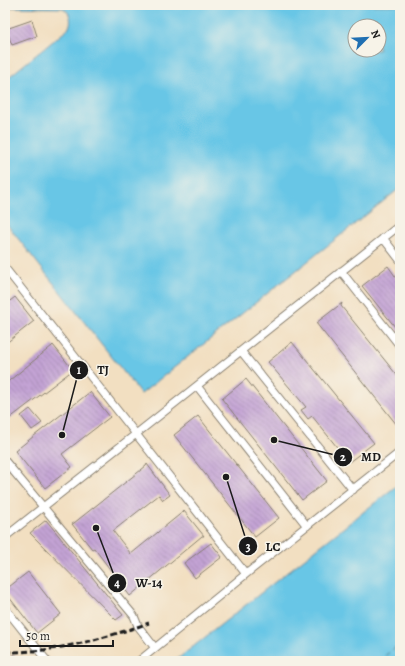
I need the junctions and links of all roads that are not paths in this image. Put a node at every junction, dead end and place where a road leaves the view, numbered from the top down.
1 (400, 225) edge
2 (383, 238) junction
3 (400, 260) edge
4 (5, 268) edge
5 (341, 271) junction
6 (400, 346) edge
7 (241, 351) junction
8 (196, 386) junction
9 (136, 434) junction
10 (400, 452) edge
11 (5, 461) edge
12 (353, 490) junction
13 (43, 508) junction
14 (307, 526) junction
15 (5, 538) edge
16 (246, 574) junction
17 (5, 608) edge
18 (155, 648) junction
19 (47, 661) edge
20 (139, 661) edge

1 - 2 lane
2 - 3 lane
2 - 5 lane
4 - 9 lane
5 - 6 lane
5 - 7 lane
7 - 8 lane
7 - 12 lane
8 - 9 lane
8 - 14 lane
9 - 13 lane
9 - 16 lane
10 - 12 lane
11 - 13 lane
12 - 14 lane
13 - 15 lane
13 - 18 lane
14 - 16 lane
16 - 18 lane
17 - 19 lane
18 - 20 lane

